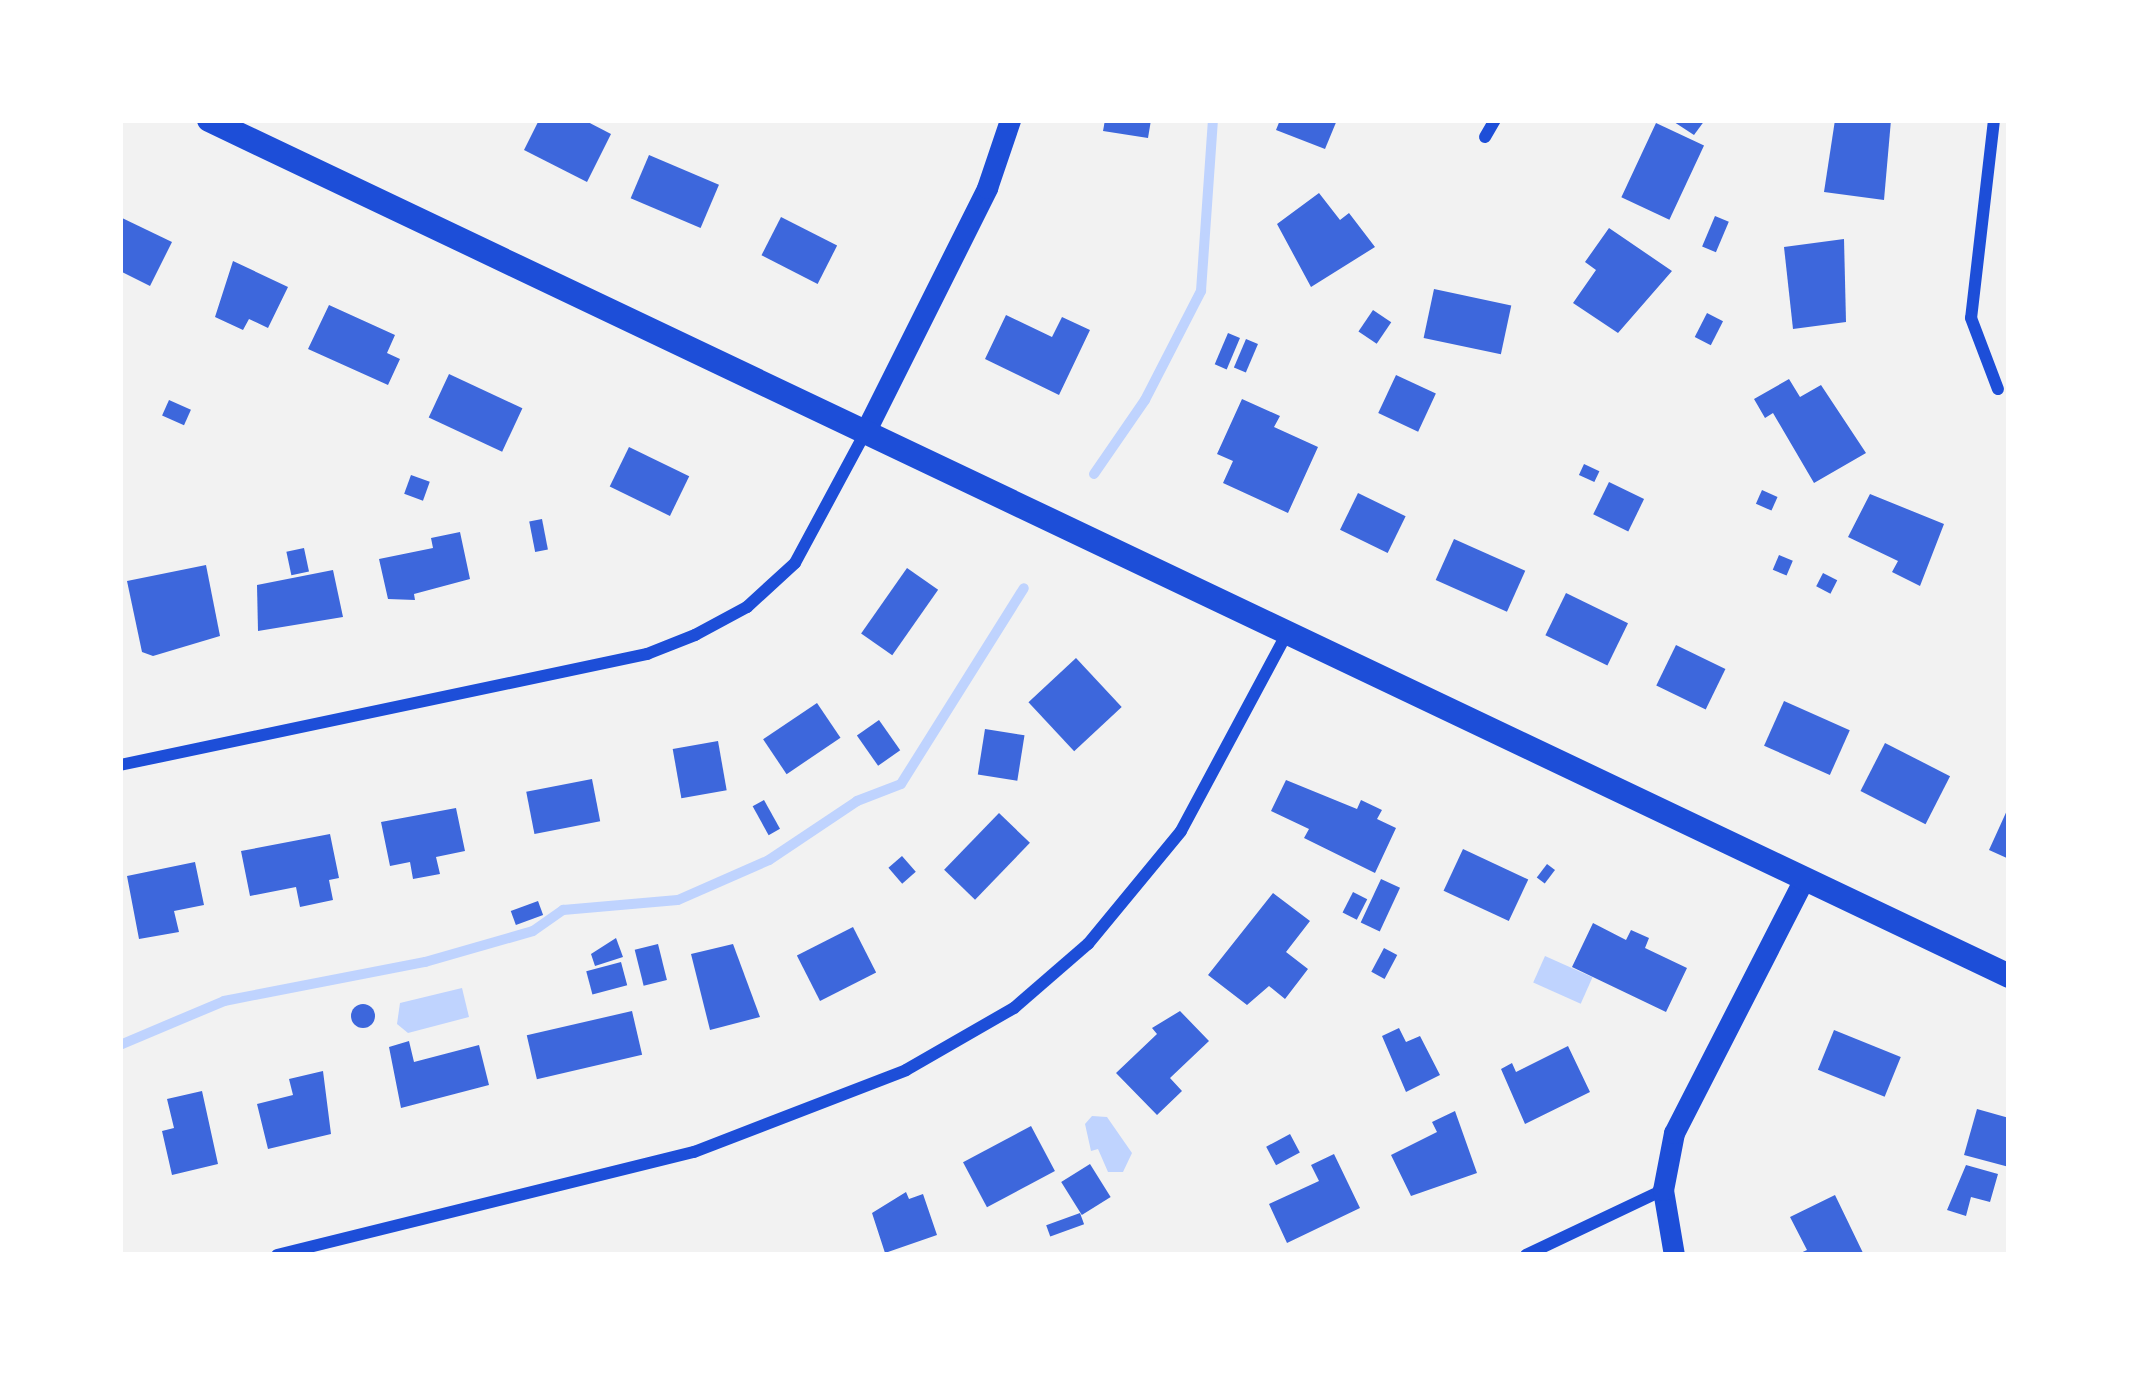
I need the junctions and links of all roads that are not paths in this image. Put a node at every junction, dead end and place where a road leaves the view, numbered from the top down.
1 (209, 120) edge
2 (1010, 120) edge
3 (1495, 120) edge
4 (1994, 120) edge
5 (1485, 137) dead end
6 (1998, 389) dead end
7 (866, 432) junction
8 (1287, 633) junction
9 (120, 765) edge
10 (1804, 879) junction
11 (2009, 976) edge
12 (1663, 1190) junction
13 (277, 1255) edge
14 (1526, 1255) edge
15 (1674, 1255) edge

1 - 7 main road
2 - 7 street
3 - 5 street
4 - 6 street
7 - 8 main road
7 - 9 street
8 - 10 main road
8 - 13 street
10 - 11 main road
10 - 12 street
12 - 14 street
12 - 15 street

